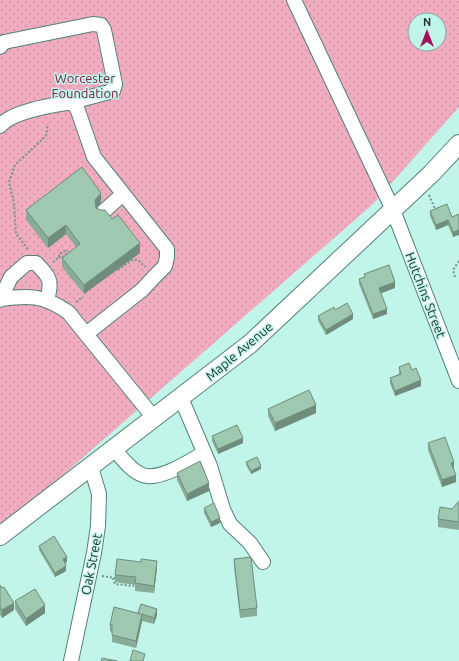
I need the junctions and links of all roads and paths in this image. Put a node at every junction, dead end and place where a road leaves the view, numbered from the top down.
1 (294, 0) edge
2 (0, 47) edge
3 (68, 103) junction
4 (2, 120) edge
5 (48, 124) dead end
6 (459, 144) edge
7 (426, 188) dead end
8 (123, 194) junction
9 (435, 209) edge
10 (393, 210) junction
11 (103, 212) edge
12 (31, 251) dead end
13 (59, 257) joint
14 (459, 261) edge
15 (118, 270) edge
16 (154, 277) junction
17 (454, 277) dead end
18 (83, 296) edge
19 (47, 299) junction
20 (0, 300) edge
21 (76, 302) dead end
22 (86, 334) junction
23 (459, 381) edge
24 (181, 398) junction
25 (154, 418) junction
26 (114, 449) junction
27 (204, 453) junction
28 (91, 466) junction
29 (0, 536) edge
30 (263, 562) dead end
31 (101, 576) dead end
32 (134, 586) edge
33 (71, 661) edge

1 - 10 street, Hutchins Street
2 - 3 street
3 - 4 street
3 - 8 street
5 - 12 path
6 - 10 main road, Maple Avenue
7 - 9 path
8 - 11 street
8 - 16 street
10 - 23 street, Hutchins Street
10 - 24 main road, Maple Avenue
13 - 13 path
14 - 17 path
15 - 16 path
16 - 22 street
18 - 21 path
19 - 20 street
19 - 20 street
19 - 22 street
22 - 25 street
24 - 25 main road, Maple Avenue
24 - 27 street
25 - 26 main road, Maple Avenue
26 - 27 street
26 - 28 main road, Maple Avenue
27 - 30 street
28 - 29 main road, Maple Avenue
28 - 33 street, Oak Street
31 - 32 path

